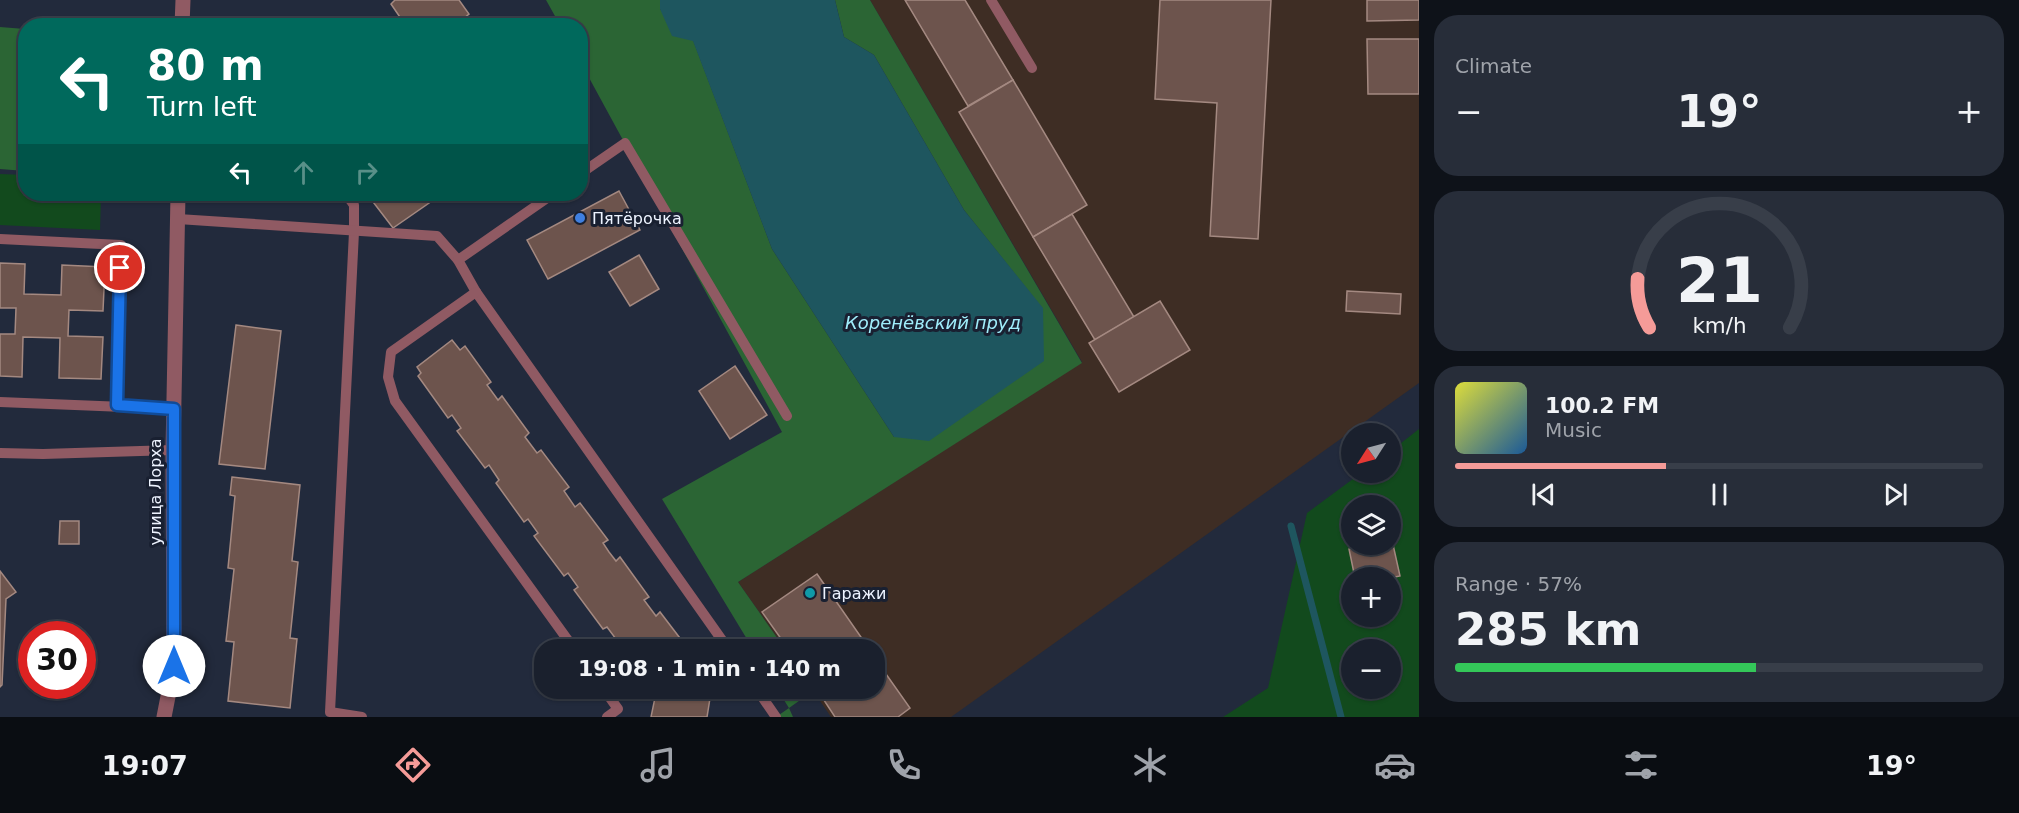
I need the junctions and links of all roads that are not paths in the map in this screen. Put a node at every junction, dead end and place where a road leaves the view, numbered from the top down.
1 (183, 0) edge
2 (991, 0) edge
3 (182, 18) edge
4 (1032, 68) dead end
5 (588, 169) edge
6 (178, 201) edge
7 (351, 201) edge
8 (543, 201) edge
9 (178, 219) junction
10 (354, 231) junction
11 (0, 239) edge
12 (458, 260) junction
13 (477, 292) junction
14 (0, 402) edge
15 (117, 405) junction
16 (174, 409) junction
17 (787, 416) dead end
18 (173, 450) junction
19 (0, 453) edge
20 (567, 639) edge
21 (721, 639) edge
22 (611, 699) edge
23 (764, 699) edge
24 (164, 717) edge
25 (362, 717) edge
26 (607, 717) edge
27 (776, 717) edge

1 - 3 street
2 - 4 lane
5 - 17 lane
6 - 9 street, улица Лорха
7 - 10 lane
8 - 12 lane
9 - 10 lane
9 - 16 street, улица Лорха
10 - 12 lane
10 - 25 lane
11 - 15 lane
12 - 13 lane
13 - 20 lane
13 - 21 lane
14 - 15 lane
15 - 16 lane
16 - 18 street, улица Лорха
18 - 19 lane
18 - 24 street, улица Лорха
22 - 26 lane
23 - 27 lane

